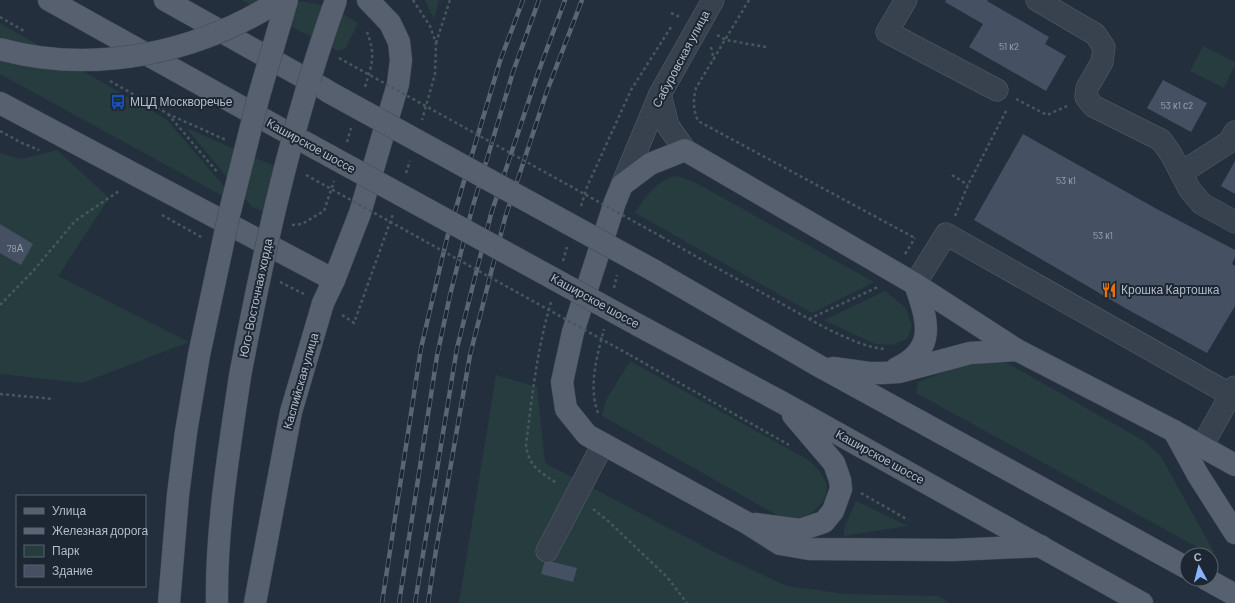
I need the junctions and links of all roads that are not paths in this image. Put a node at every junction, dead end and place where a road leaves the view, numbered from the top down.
1 (48, 0) edge
2 (165, 0) edge
3 (280, 0) edge
4 (288, 0) edge
5 (336, 0) edge
6 (368, 0) edge
7 (713, 0) edge
8 (906, 0) edge
9 (1037, 0) edge
10 (0, 49) edge
11 (660, 94) junction
12 (1005, 94) road end
13 (0, 103) edge
14 (1235, 132) edge
15 (685, 150) junction
16 (1181, 173) junction
17 (622, 185) junction
18 (1235, 222) edge
19 (334, 280) junction
20 (916, 284) junction
21 (1017, 350) junction
22 (819, 366) junction
23 (883, 373) junction
24 (1232, 397) edge
25 (783, 403) junction
26 (1174, 431) junction
27 (603, 444) junction
28 (1202, 446) junction
29 (1235, 465) edge
30 (747, 523) junction
31 (1235, 533) edge
32 (1041, 546) junction
33 (547, 551) dead end
34 (1179, 564) edge
35 (1219, 586) edge
36 (1235, 595) edge
37 (169, 603) edge
38 (217, 603) edge
39 (255, 603) edge
40 (1142, 603) edge

1 - 25 main road, Каширское шоссе, bridge
2 - 22 main road, bridge
3 - 10 main road, bridge
4 - 37 main road, bridge
5 - 38 main road, Юго-Восточная хорда, bridge
6 - 19 main road, Каспийская улица
7 - 11 street, Сабуровская улица
8 - 12 street
9 - 16 street
11 - 15 street
11 - 17 street, Сабуровская улица
13 - 19 main road
14 - 16 street
15 - 17 main road
15 - 20 main road
16 - 18 street
17 - 27 main road
19 - 39 main road, Каспийская улица
20 - 21 main road
20 - 23 main road
20 - 24 street
21 - 23 main road
21 - 26 main road
22 - 23 main road
22 - 34 main road
24 - 28 street
25 - 30 main road
25 - 32 main road, Каширское шоссе
26 - 28 main road
26 - 31 main road
27 - 30 main road
27 - 33 street
28 - 29 main road
30 - 32 main road
32 - 40 main road, Каширское шоссе
35 - 36 main road

